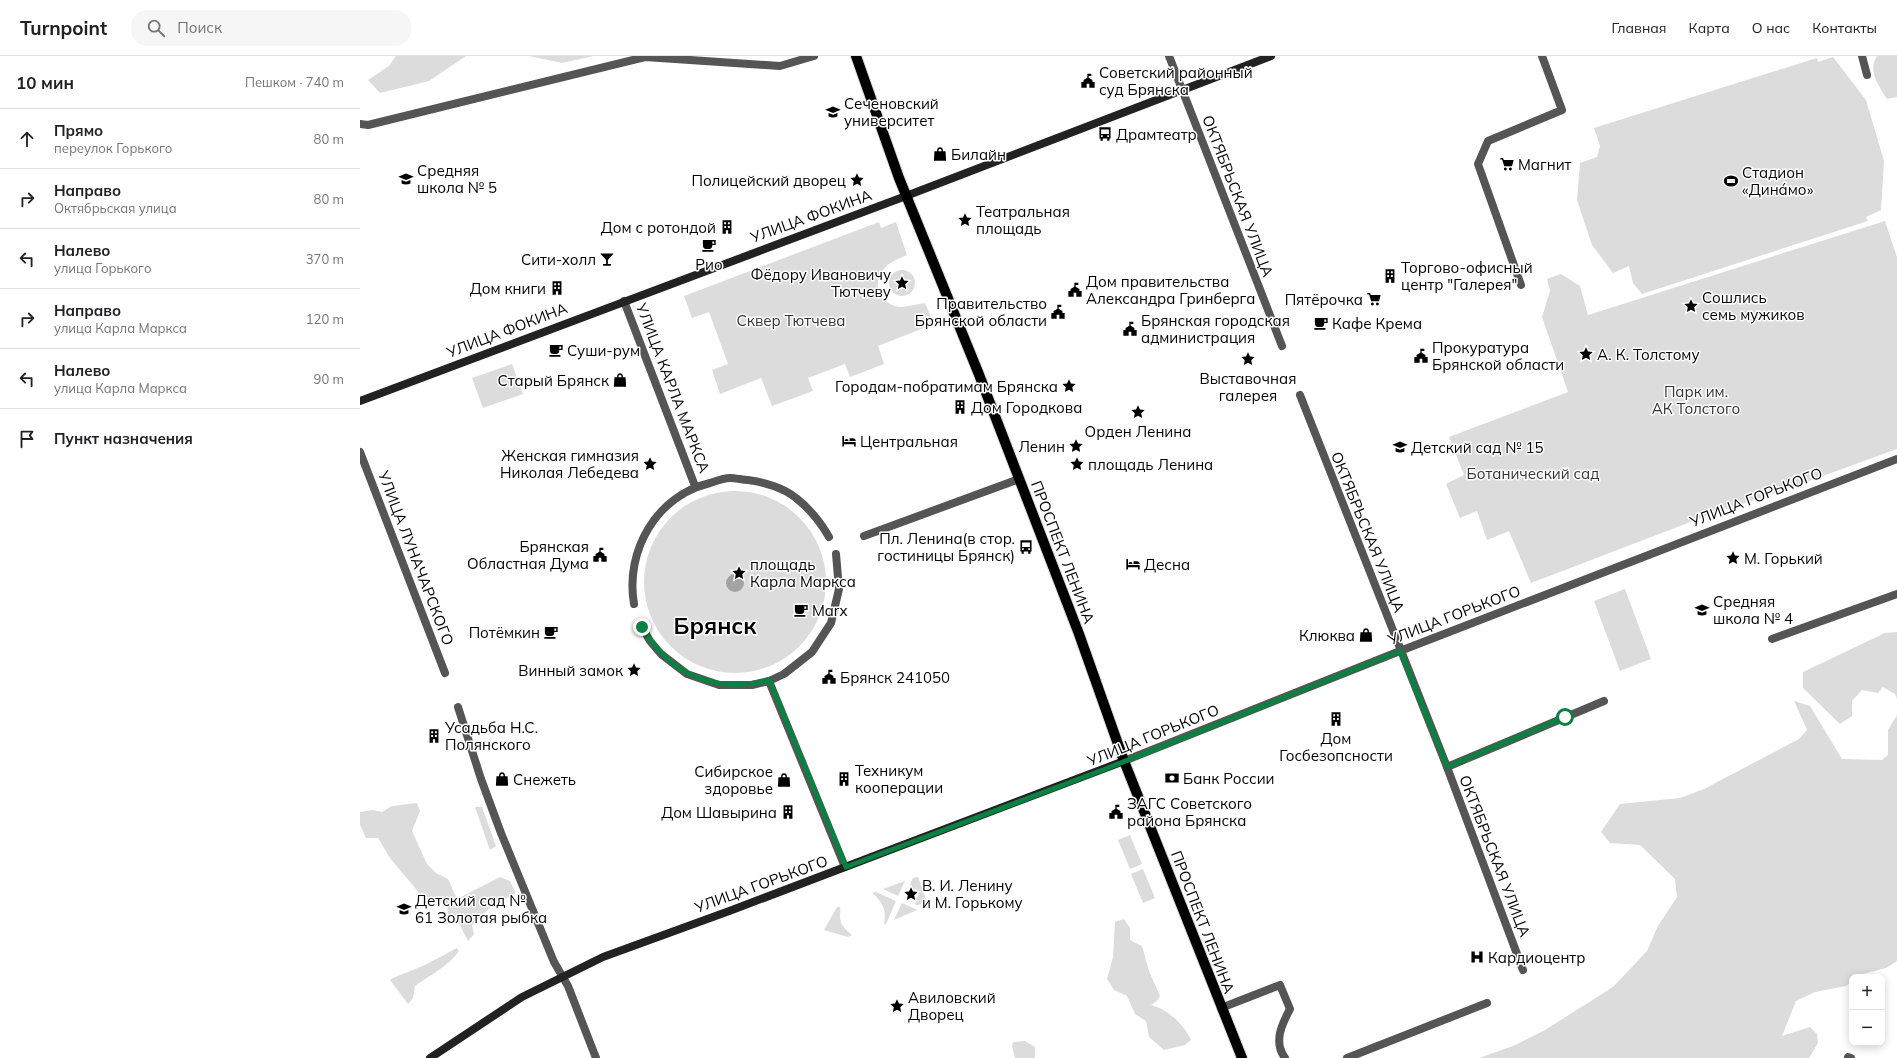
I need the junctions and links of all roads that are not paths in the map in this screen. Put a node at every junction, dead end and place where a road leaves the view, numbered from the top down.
1 (814, 56) edge
2 (856, 56) edge
3 (1169, 56) edge
4 (1270, 56) edge
5 (1542, 56) edge
6 (1862, 56) edge
7 (1867, 75) dead end
8 (1182, 90) junction
9 (360, 124) edge
10 (906, 196) junction
11 (1521, 285) dead end
12 (624, 301) junction
13 (1282, 346) dead end
14 (1300, 395) dead end
15 (360, 401) edge
16 (360, 452) edge
17 (1897, 459) edge
18 (1019, 479) junction
19 (695, 486) junction
20 (864, 536) dead end
21 (829, 537) dead end
22 (836, 554) dead end
23 (1897, 594) edge
24 (634, 604) dead end
25 (642, 627) dead end
26 (1772, 639) dead end
27 (1400, 651) junction
28 (445, 673) dead end
29 (769, 680) junction
30 (1604, 701) dead end
31 (458, 707) dead end
32 (1124, 761) junction
33 (1447, 767) junction
34 (846, 867) junction
35 (1523, 970) dead end
36 (562, 978) junction
37 (1488, 1003) dead end
38 (1221, 1008) junction
39 (430, 1058) edge
40 (596, 1058) edge
41 (1242, 1058) edge
42 (1285, 1058) edge
43 (1347, 1058) edge

1 - 9 street
2 - 10 main road, ПРОСПЕКТ ЛЕНИНА
3 - 8 street, ОКТЯБРЬСКАЯ УЛИЦА
4 - 8 main road, УЛИЦА ФОКИНА
5 - 11 street
6 - 7 street
8 - 10 main road, УЛИЦА ФОКИНА
8 - 13 street, ОКТЯБРЬСКАЯ УЛИЦА
10 - 12 main road, УЛИЦА ФОКИНА
10 - 18 main road, ПРОСПЕКТ ЛЕНИНА
12 - 15 main road, УЛИЦА ФОКИНА
12 - 19 street, УЛИЦА КАРЛА МАРКСА
14 - 27 street, ОКТЯБРЬСКАЯ УЛИЦА
16 - 28 street, УЛИЦА ЛУНАЧАРСКОГО
17 - 27 street, УЛИЦА ГОРЬКОГО
18 - 20 street
18 - 32 main road, ПРОСПЕКТ ЛЕНИНА
19 - 21 street, УЛИЦА КАРЛА МАРКСА
19 - 24 street, УЛИЦА КАРЛА МАРКСА
22 - 29 street
23 - 26 street
25 - 29 street
27 - 32 street, УЛИЦА ГОРЬКОГО
27 - 33 street, ОКТЯБРЬСКАЯ УЛИЦА
29 - 34 street
30 - 33 street
31 - 36 street
32 - 34 main road, УЛИЦА ГОРЬКОГО
32 - 38 main road, ПРОСПЕКТ ЛЕНИНА
33 - 35 street, ОКТЯБРЬСКАЯ УЛИЦА
34 - 36 main road, УЛИЦА ГОРЬКОГО
36 - 39 main road, УЛИЦА ГОРЬКОГО
36 - 40 street
37 - 43 street
38 - 41 main road, ПРОСПЕКТ ЛЕНИНА
38 - 42 street

